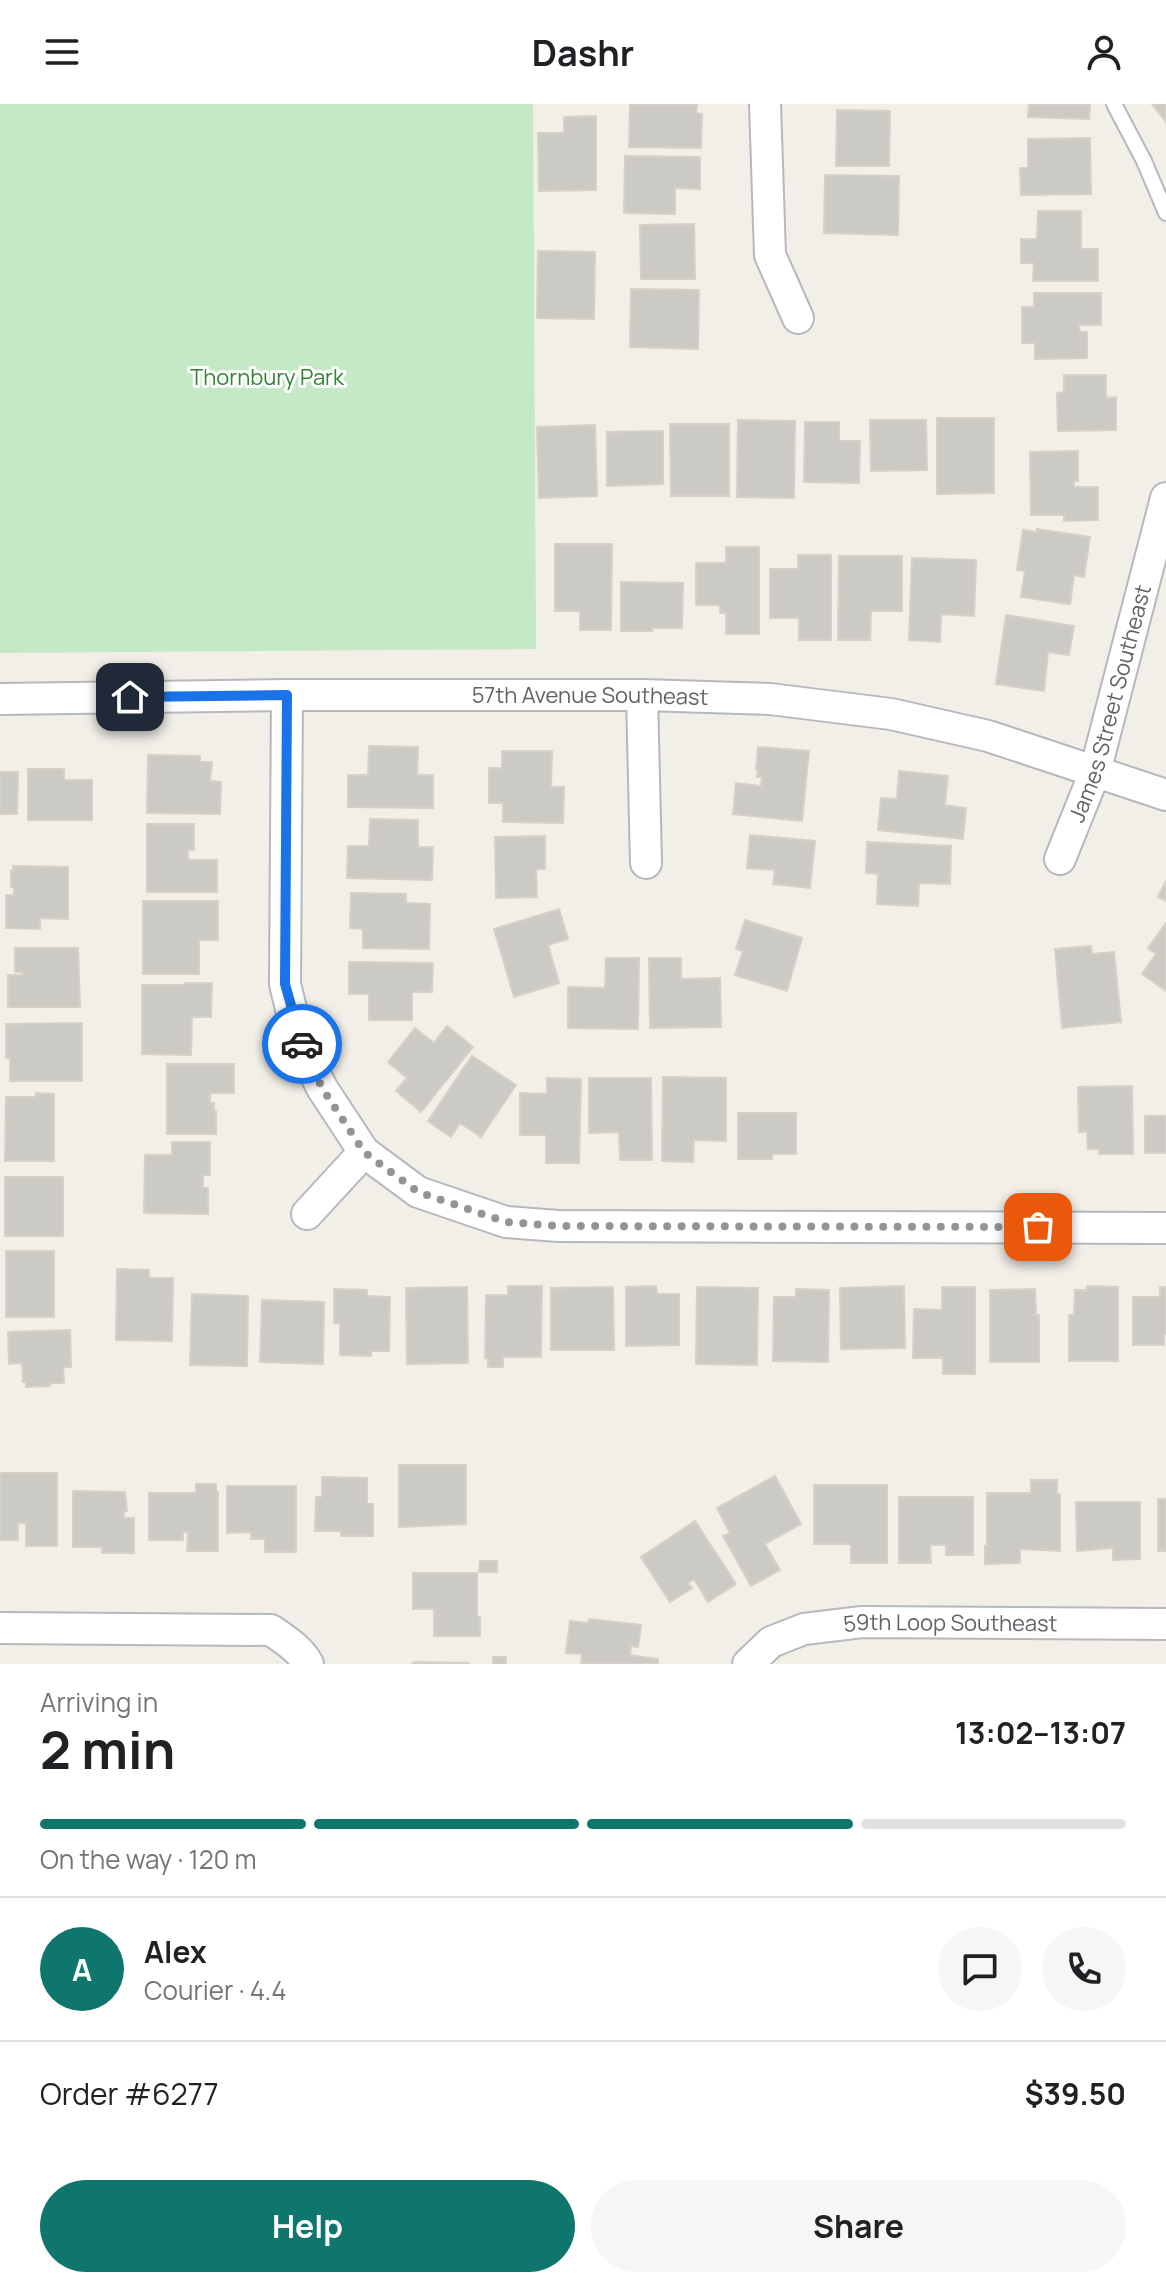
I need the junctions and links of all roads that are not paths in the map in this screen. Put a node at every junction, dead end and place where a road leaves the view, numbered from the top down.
1 (765, 104) edge
2 (1114, 104) edge
3 (1166, 213) edge
4 (798, 318) dead end
5 (1166, 498) edge
6 (287, 695) junction
7 (642, 695) junction
8 (0, 699) edge
9 (1095, 772) junction
10 (1166, 795) edge
11 (1060, 859) dead end
12 (646, 863) dead end
13 (364, 1152) junction
14 (307, 1214) dead end
15 (1166, 1228) edge
16 (1166, 1624) edge
17 (0, 1628) edge
18 (308, 1664) edge
19 (748, 1664) edge

1 - 4 street
2 - 3 lane
5 - 9 street, James Street Southeast
6 - 7 street, 57th Avenue Southeast
6 - 8 street, 57th Avenue Southeast
6 - 13 street
7 - 9 street, 57th Avenue Southeast
7 - 12 street
9 - 10 street, 57th Avenue Southeast
9 - 11 street, James Street Southeast
13 - 14 street
13 - 15 street
16 - 19 street, 59th Loop Southeast
17 - 18 street

